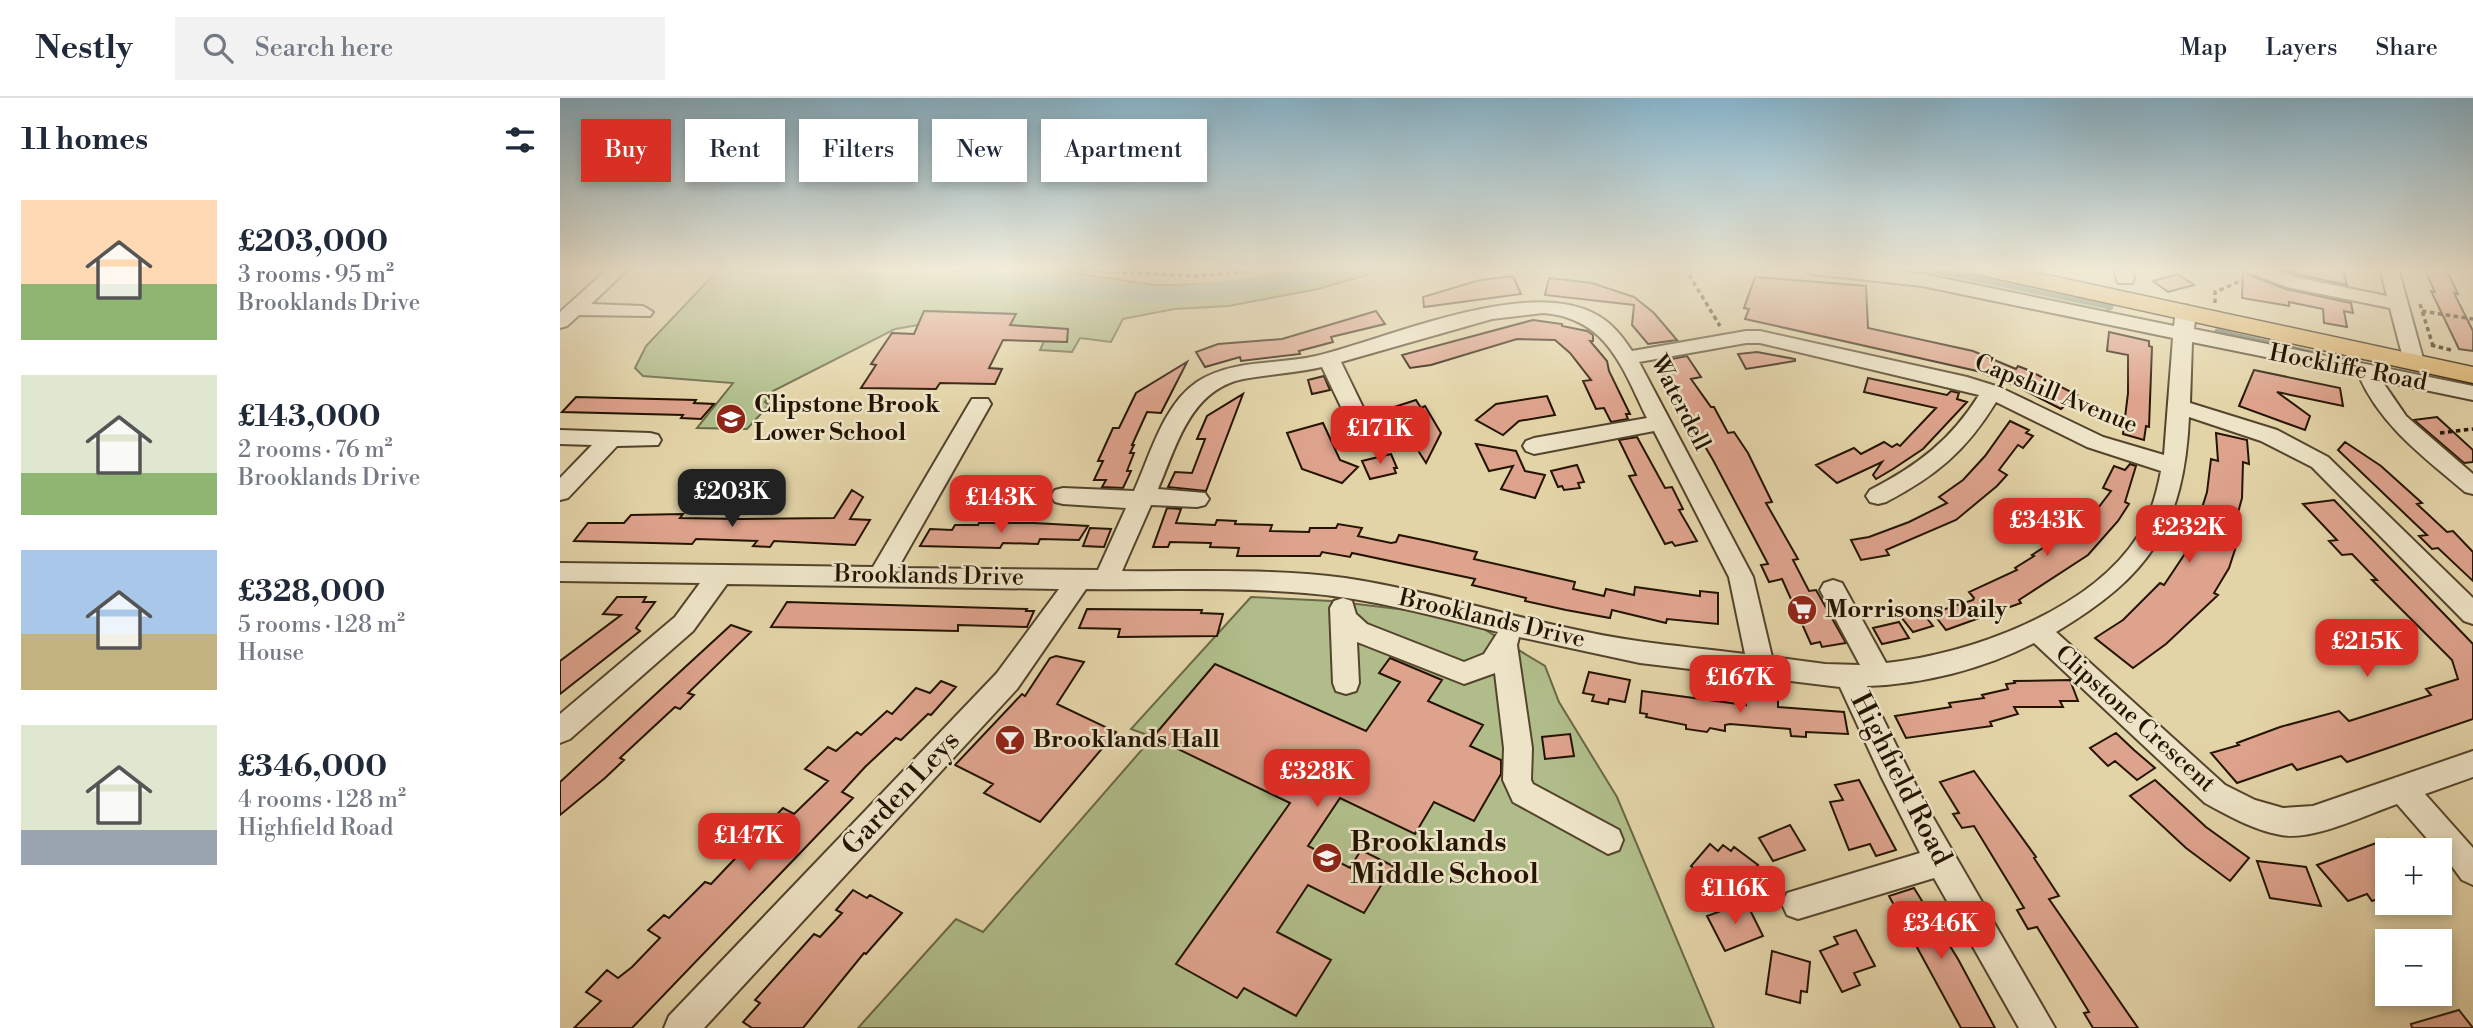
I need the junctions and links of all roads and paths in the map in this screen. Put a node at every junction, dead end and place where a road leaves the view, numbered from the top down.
1 (1500, 311) edge
2 (1570, 311) edge
3 (1711, 311) edge
4 (2113, 311) edge
5 (2141, 311) edge
6 (2402, 311) edge
7 (2422, 311) edge
8 (2425, 311) edge
9 (643, 312) dead end
10 (564, 318) edge
11 (2473, 319) edge
12 (2184, 323) junction
13 (1729, 341) junction
14 (2422, 350) junction
15 (2459, 353) dead end
16 (1627, 358) junction
17 (1329, 359) junction
18 (2368, 373) junction
19 (2473, 375) edge
20 (1992, 392) junction
21 (2473, 393) edge
22 (980, 404) dead end
23 (2179, 407) junction
24 (1660, 423) junction
25 (2473, 429) edge
26 (1363, 430) dead end
27 (2416, 436) junction
28 (560, 437) edge
29 (611, 439) junction
30 (650, 440) dead end
31 (1534, 446) dead end
32 (2175, 467) junction
33 (2473, 486) edge
34 (560, 492) edge
35 (1063, 496) dead end
36 (1878, 496) dead end
37 (1142, 498) junction
38 (1197, 499) dead end
39 (560, 572) edge
40 (721, 573) junction
41 (881, 575) junction
42 (1093, 580) junction
43 (1346, 587) junction
44 (1833, 590) dead end
45 (2473, 614) edge
46 (1343, 618) junction
47 (2038, 631) junction
48 (1508, 636) junction
49 (1761, 666) junction
50 (1464, 673) junction
51 (1864, 675) junction
52 (1346, 683) dead end
53 (1511, 696) junction
54 (560, 731) edge
55 (2473, 764) edge
56 (2402, 789) junction
57 (1608, 840) dead end
58 (1941, 861) junction
59 (2473, 870) edge
60 (1798, 904) dead end
61 (681, 1028) edge
62 (2038, 1028) edge

1 - 17 street, Waterdell
2 - 16 street, Waterdell
3 - 13 path
4 - 12 street
5 - 12 main road, Hockliffe Road
6 - 14 street
7 - 14 path
8 - 11 path
9 - 10 street
12 - 14 main road, Hockliffe Road
12 - 18 street, Hockliffe Road
12 - 23 street, Brooklands Drive
13 - 16 street, Capshill Avenue
13 - 20 street, Capshill Avenue
14 - 15 path
14 - 19 main road, Hockliffe Road
16 - 24 street, Waterdell
17 - 26 street
17 - 37 street, Waterdell
18 - 21 street, Hockliffe Road
18 - 27 street
20 - 32 street, Capshill Avenue
20 - 36 street
22 - 41 street
23 - 32 street, Brooklands Drive
23 - 45 street
24 - 31 street
24 - 49 street, Waterdell
25 - 27 path
27 - 33 street
28 - 29 street
29 - 30 street
29 - 34 street
32 - 47 street, Brooklands Drive
35 - 37 street
37 - 38 street
37 - 42 street, Waterdell
39 - 40 street, Brooklands Drive
40 - 41 street, Brooklands Drive
40 - 54 street
41 - 42 street, Brooklands Drive
42 - 43 street, Brooklands Drive
42 - 61 street, Garden Leys
43 - 46 street
43 - 48 street, Brooklands Drive
44 - 51 street, Highfield Road
46 - 50 street
46 - 52 street
47 - 51 street, Brooklands Drive
47 - 56 street, Clipstone Crescent
48 - 49 street, Brooklands Drive
48 - 50 street
48 - 53 street
49 - 51 street, Brooklands Drive
50 - 53 street
51 - 58 street, Highfield Road
53 - 57 street
55 - 56 street, Clipstone Crescent
56 - 59 street
58 - 60 street
58 - 62 street, Highfield Road

